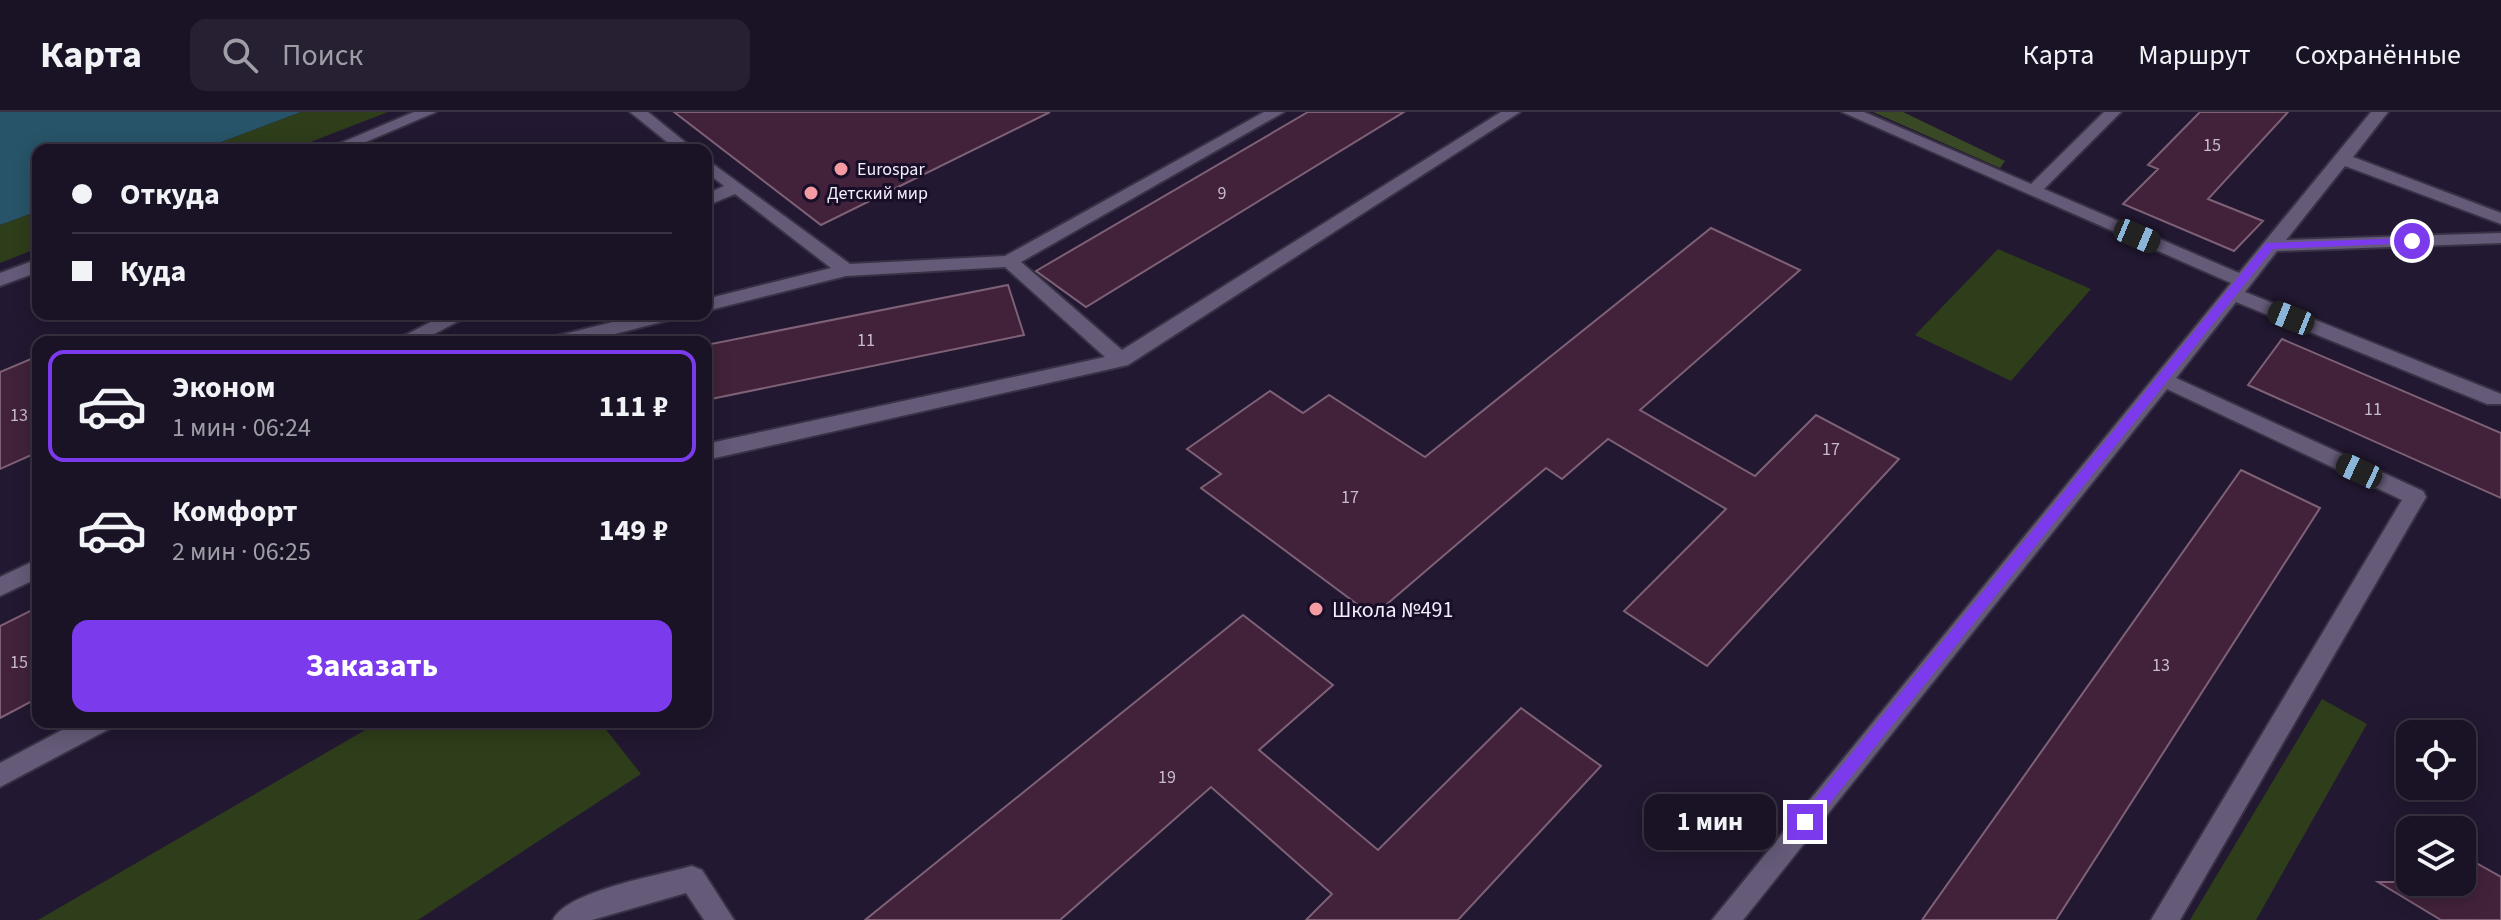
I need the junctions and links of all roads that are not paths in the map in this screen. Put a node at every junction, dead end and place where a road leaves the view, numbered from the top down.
1 (428, 112) edge
2 (638, 112) edge
3 (1276, 112) edge
4 (1512, 112) edge
5 (1850, 112) edge
6 (2113, 112) edge
7 (2380, 112) edge
8 (347, 144) edge
9 (679, 144) edge
10 (2343, 159) junction
11 (712, 169) edge
12 (736, 187) junction
13 (2033, 191) junction
14 (712, 198) edge
15 (2501, 219) edge
16 (2501, 238) edge
17 (2270, 246) junction
18 (1009, 261) junction
19 (32, 267) edge
20 (846, 270) junction
21 (0, 280) edge
22 (2237, 288) junction
23 (712, 304) edge
24 (449, 320) edge
25 (646, 320) edge
26 (415, 336) edge
27 (583, 336) edge
28 (1121, 360) junction
29 (2164, 380) junction
30 (2494, 399) dead end
31 (712, 451) edge
32 (32, 571) edge
33 (0, 587) edge
34 (89, 728) edge
35 (0, 776) edge
36 (567, 920) edge
37 (720, 920) edge
38 (1726, 920) edge
39 (2165, 920) edge

1 - 8 street
2 - 9 street
3 - 18 street
4 - 28 street
5 - 13 street
6 - 13 street
7 - 10 street
10 - 15 street
10 - 17 street
11 - 12 street
12 - 14 street
12 - 20 street
13 - 22 street
16 - 17 street
17 - 22 street
18 - 20 street
18 - 28 street
19 - 21 street
20 - 23 street
22 - 29 street
22 - 30 street
24 - 26 street
25 - 27 street
28 - 31 street
29 - 38 street
29 - 39 street
32 - 33 street
34 - 35 street
36 - 37 street

